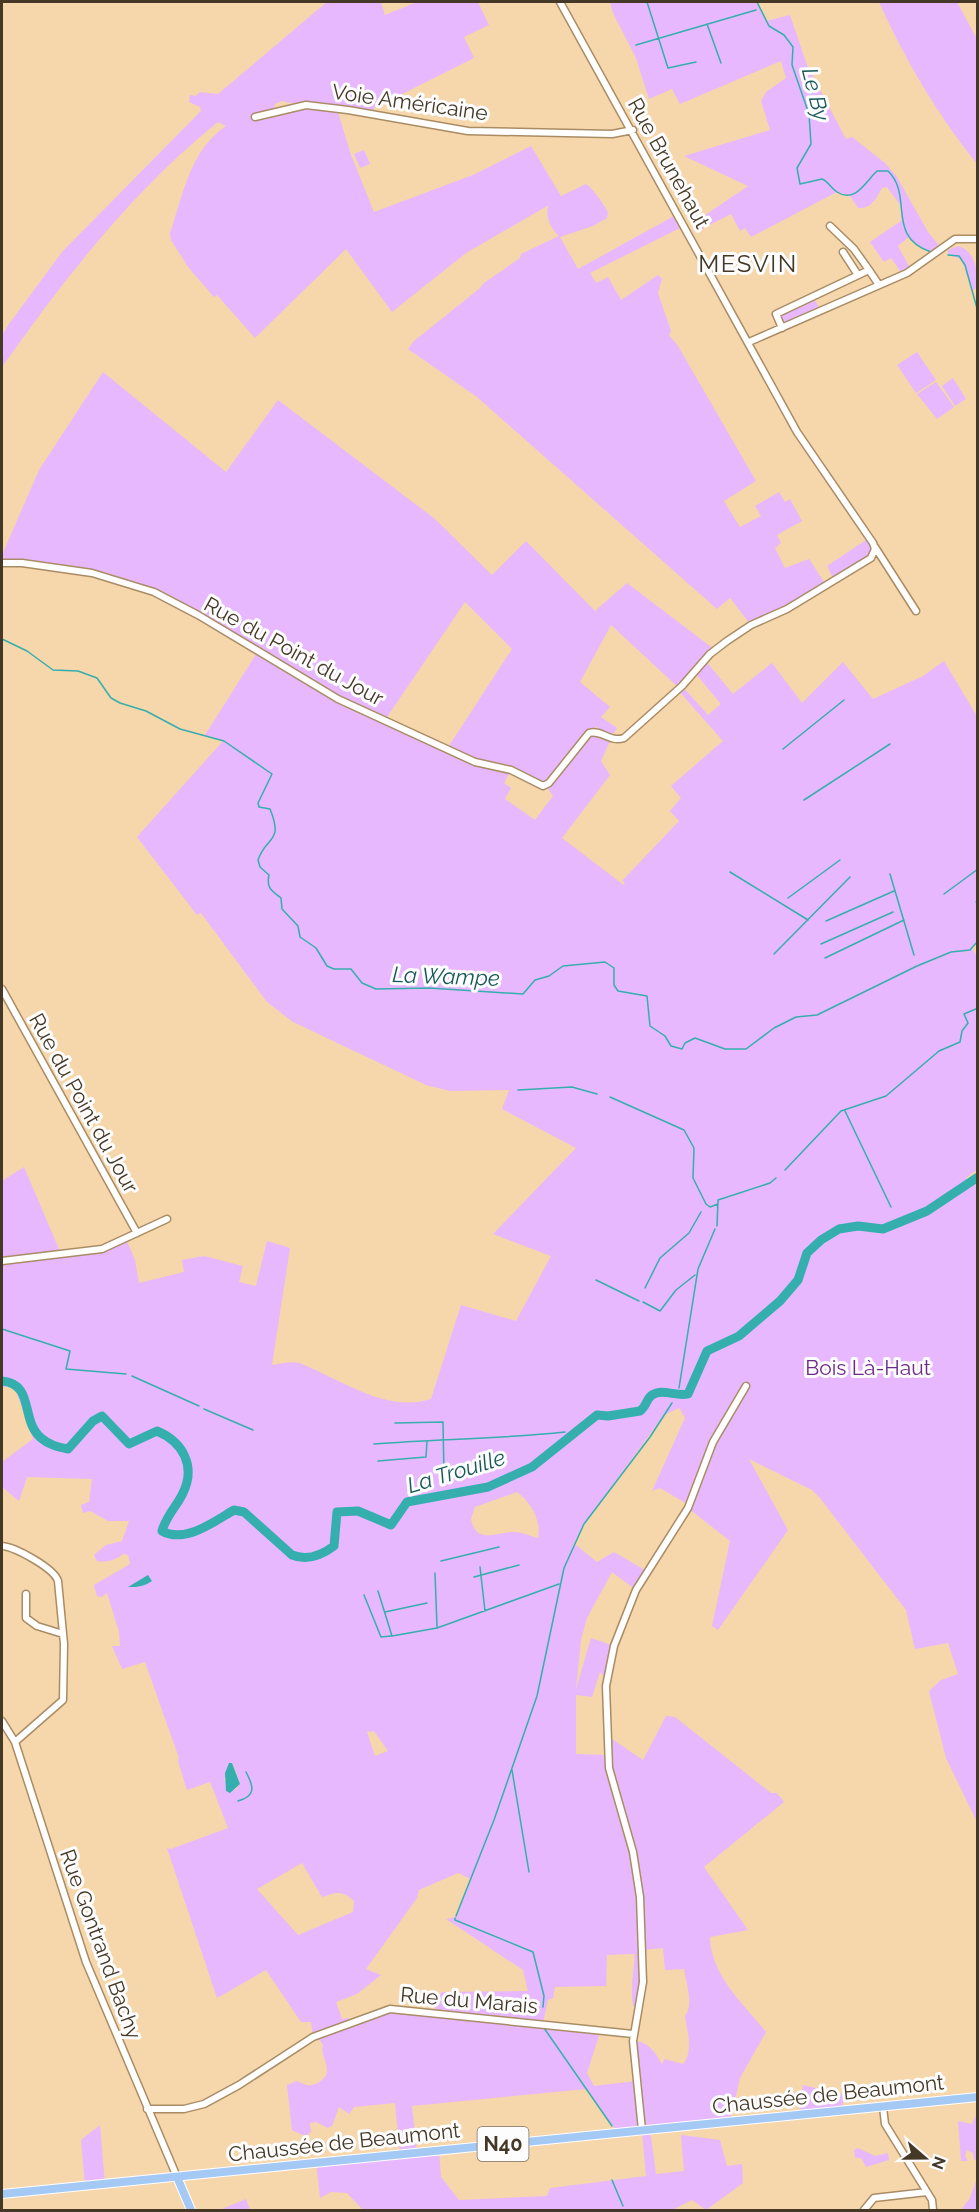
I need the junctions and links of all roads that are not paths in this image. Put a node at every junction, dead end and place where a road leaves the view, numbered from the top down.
1 (560, 2) edge
2 (255, 117) dead end
3 (633, 130) junction
4 (830, 226) dead end
5 (978, 239) edge
6 (843, 252) dead end
7 (869, 270) junction
8 (858, 275) junction
9 (879, 285) junction
10 (782, 328) junction
11 (749, 342) junction
12 (874, 547) junction
13 (2, 564) edge
14 (916, 610) dead end
15 (2, 989) edge
16 (166, 1219) dead end
17 (137, 1233) junction
18 (2, 1261) edge
19 (746, 1386) dead end
20 (2, 1546) edge
21 (26, 1594) dead end
22 (63, 1634) junction
23 (2, 1721) edge
24 (15, 1742) junction
25 (633, 2034) junction
26 (978, 2097) edge
27 (883, 2107) junction
28 (147, 2109) junction
29 (642, 2130) junction
30 (177, 2177) junction
31 (927, 2192) junction
32 (2, 2194) edge
33 (191, 2211) edge
34 (864, 2211) edge
35 (933, 2211) edge

1 - 3 street, Rue Brunehaut
2 - 3 street, Voie Américaine
3 - 11 street, Rue Brunehaut
4 - 7 street
5 - 9 street
6 - 8 street
7 - 8 street
7 - 9 street
8 - 10 street
9 - 10 street
10 - 11 street
11 - 12 street
12 - 13 street, Rue du Point du Jour
12 - 14 street
15 - 17 street, Rue du Point du Jour
16 - 17 street
17 - 18 street
19 - 25 street
20 - 22 street
21 - 22 street
22 - 24 street
23 - 24 street, Rue Gontrand Bachy
24 - 28 street, Rue Gontrand Bachy
25 - 28 street, Rue du Marais
25 - 29 street
26 - 27 main road, Chaussée de Beaumont / N40
27 - 29 main road, Chaussée de Beaumont / N40
27 - 31 street
28 - 30 street, Rue Gontrand Bachy
29 - 30 main road, Chaussée de Beaumont / N40
30 - 32 main road, Chaussée de Beaumont / N40
30 - 33 main road
31 - 34 street
31 - 35 street

